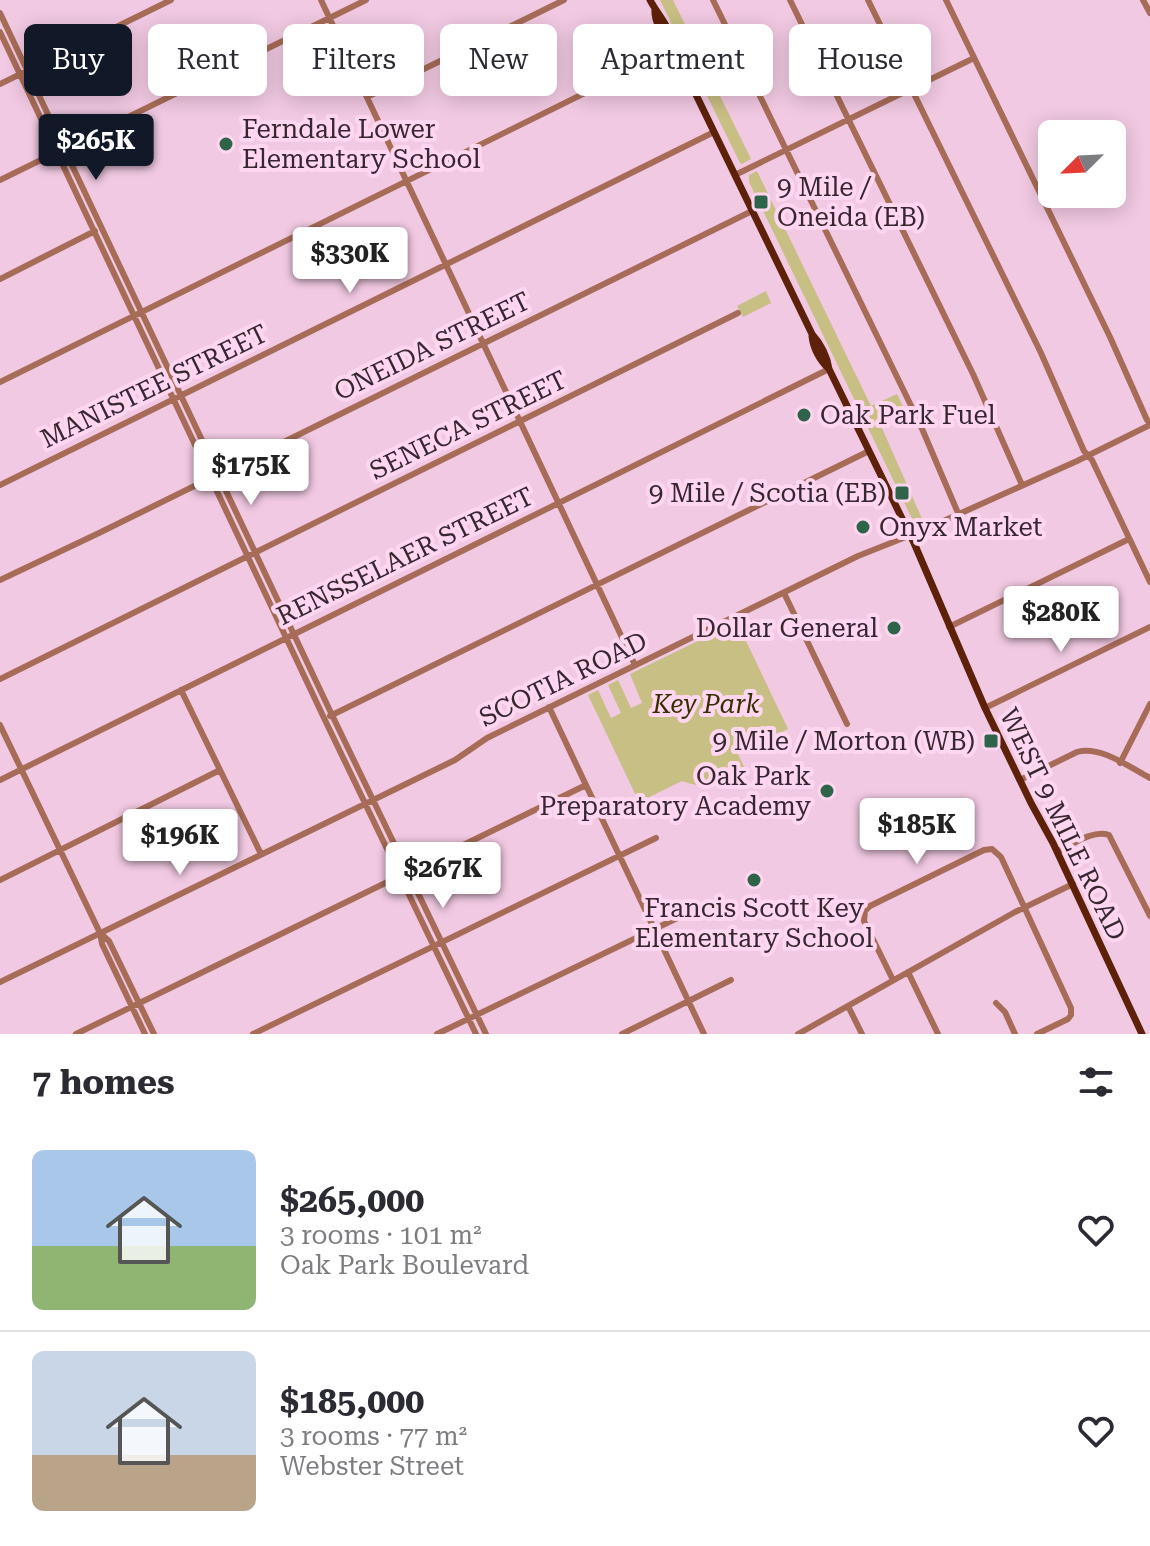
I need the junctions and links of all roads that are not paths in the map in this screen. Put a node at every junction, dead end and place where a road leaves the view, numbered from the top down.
1 (171, 0) edge
2 (321, 0) edge
3 (366, 0) edge
4 (564, 0) edge
5 (650, 0) edge
6 (713, 0) edge
7 (790, 0) edge
8 (868, 0) edge
9 (946, 0) edge
10 (1143, 0) edge
11 (0, 13) edge
12 (1150, 13) edge
13 (329, 18) junction
14 (122, 24) edge
15 (658, 24) edge
16 (880, 24) edge
17 (0, 32) edge
18 (974, 58) junction
19 (24, 72) junction
20 (931, 78) edge
21 (0, 84) edge
22 (573, 95) edge
23 (35, 96) edge
24 (697, 96) edge
25 (895, 96) edge
26 (915, 96) edge
27 (367, 97) junction
28 (848, 119) junction
29 (714, 132) junction
30 (785, 150) junction
31 (60, 151) junction
32 (735, 175) junction
33 (0, 180) edge
34 (407, 180) junction
35 (752, 211) junction
36 (98, 230) junction
37 (446, 264) junction
38 (0, 279) edge
39 (138, 313) junction
40 (738, 313) dead end
41 (483, 343) junction
42 (829, 369) junction
43 (0, 382) edge
44 (177, 397) junction
45 (520, 421) junction
46 (1150, 424) edge
47 (869, 451) junction
48 (1088, 456) junction
49 (215, 476) junction
50 (0, 485) edge
51 (1022, 485) junction
52 (559, 503) junction
53 (958, 513) junction
54 (910, 536) junction
55 (1129, 539) junction
56 (252, 553) junction
57 (0, 580) edge
58 (1150, 582) edge
59 (597, 584) junction
60 (784, 593) junction
61 (949, 627) junction
62 (1150, 627) edge
63 (290, 635) junction
64 (635, 665) junction
65 (0, 679) edge
66 (181, 690) junction
67 (1150, 704) edge
68 (549, 707) junction
69 (985, 708) junction
70 (332, 715) junction
71 (324, 718) junction
72 (847, 724) dead end
73 (0, 725) edge
74 (1120, 763) junction
75 (22, 769) junction
76 (220, 770) junction
77 (1150, 778) edge
78 (0, 780) edge
79 (1020, 780) junction
80 (586, 785) junction
81 (369, 801) junction
82 (656, 838) dead end
83 (61, 850) junction
84 (1057, 852) junction
85 (261, 854) junction
86 (619, 856) junction
87 (408, 872) junction
88 (400, 876) junction
89 (0, 880) edge
90 (1073, 884) junction
91 (1024, 908) junction
92 (694, 910) dead end
93 (1150, 916) edge
94 (654, 929) junction
95 (100, 933) junction
96 (442, 942) junction
97 (434, 946) junction
98 (908, 972) junction
99 (731, 980) dead end
100 (893, 980) junction
101 (0, 982) edge
102 (689, 1002) junction
103 (996, 1003) dead end
104 (135, 1005) junction
105 (848, 1006) junction
106 (477, 1015) junction
107 (469, 1019) junction
108 (76, 1034) edge
109 (145, 1034) edge
110 (154, 1034) edge
111 (253, 1034) edge
112 (437, 1034) edge
113 (476, 1034) edge
114 (486, 1034) edge
115 (622, 1034) edge
116 (704, 1034) edge
117 (798, 1034) edge
118 (862, 1034) edge
119 (938, 1034) edge
120 (1015, 1034) edge
121 (1037, 1034) edge
122 (1142, 1034) edge

1 - 14 street
2 - 13 street
3 - 13 street
4 - 27 street
5 - 15 main road, WEST 9 MILE ROAD
6 - 30 street
7 - 28 street
8 - 16 street
9 - 18 street
10 - 12 street
11 - 19 street
13 - 27 street
13 - 31 street
17 - 19 street
18 - 20 street
18 - 46 street
19 - 21 street
22 - 34 street
23 - 31 street
24 - 29 main road, WEST 9 MILE ROAD
25 - 28 street
26 - 48 street
27 - 34 street
28 - 30 street
28 - 51 street
29 - 32 main road, WEST 9 MILE ROAD
29 - 37 street, MANISTEE STREET
30 - 32 street
30 - 53 street
31 - 33 street
31 - 36 street
32 - 35 main road, WEST 9 MILE ROAD
34 - 37 street
34 - 39 street
35 - 41 street, ONEIDA STREET
35 - 42 main road, WEST 9 MILE ROAD
36 - 38 street
36 - 39 street
37 - 41 street
37 - 44 street, MANISTEE STREET
39 - 43 street
39 - 44 street
40 - 45 street, SENECA STREET
41 - 45 street
41 - 49 street, ONEIDA STREET
42 - 47 main road, WEST 9 MILE ROAD
42 - 52 street, RENSSELAER STREET
44 - 49 street
44 - 50 street, MANISTEE STREET
45 - 52 street
45 - 56 street, SENECA STREET
46 - 48 street, SCOTIA ROAD
47 - 54 main road, WEST 9 MILE ROAD
47 - 59 street
48 - 51 street, SCOTIA ROAD
48 - 55 street
49 - 56 street
49 - 57 street, ONEIDA STREET
51 - 53 street, SCOTIA ROAD
52 - 59 street
52 - 63 street, RENSSELAER STREET
53 - 54 street, SCOTIA ROAD
54 - 60 street, SCOTIA ROAD
54 - 61 main road, WEST 9 MILE ROAD
55 - 58 street
55 - 61 street
56 - 63 street
56 - 65 street, SENECA STREET
59 - 64 street
59 - 70 street
60 - 64 street, SCOTIA ROAD
60 - 72 street
61 - 69 main road, WEST 9 MILE ROAD
62 - 69 street
63 - 66 street, RENSSELAER STREET
63 - 70 street
63 - 71 street
64 - 68 street, SCOTIA ROAD
66 - 75 street, RENSSELAER STREET
66 - 76 street
67 - 74 street
68 - 80 street
68 - 81 street, SCOTIA ROAD
69 - 79 main road, WEST 9 MILE ROAD
70 - 71 street
70 - 81 street
71 - 81 street
73 - 75 street
74 - 77 street
74 - 79 street
75 - 78 street, RENSSELAER STREET
75 - 83 street
76 - 83 street
76 - 85 street
79 - 84 main road, WEST 9 MILE ROAD
80 - 86 street
80 - 87 street
81 - 85 street, SCOTIA ROAD
81 - 87 street
81 - 88 street
82 - 86 street
83 - 89 street
83 - 95 street
84 - 90 main road, WEST 9 MILE ROAD
84 - 93 street
85 - 95 street, SCOTIA ROAD
86 - 94 street
86 - 96 street
87 - 88 street
87 - 96 street
88 - 97 street
88 - 104 street
90 - 91 street
90 - 122 main road, WEST 9 MILE ROAD
91 - 98 street
91 - 100 street
91 - 121 street
92 - 94 street
94 - 102 street
94 - 106 street
95 - 101 street, SCOTIA ROAD
95 - 104 street
96 - 97 street
96 - 106 street
97 - 107 street
97 - 111 street
98 - 100 street
98 - 119 street
99 - 102 street
100 - 105 street
102 - 115 street
102 - 116 street
103 - 120 street
104 - 108 street
104 - 109 street
104 - 110 street
105 - 117 street
105 - 118 street
106 - 107 street
106 - 114 street
107 - 112 street
107 - 113 street

